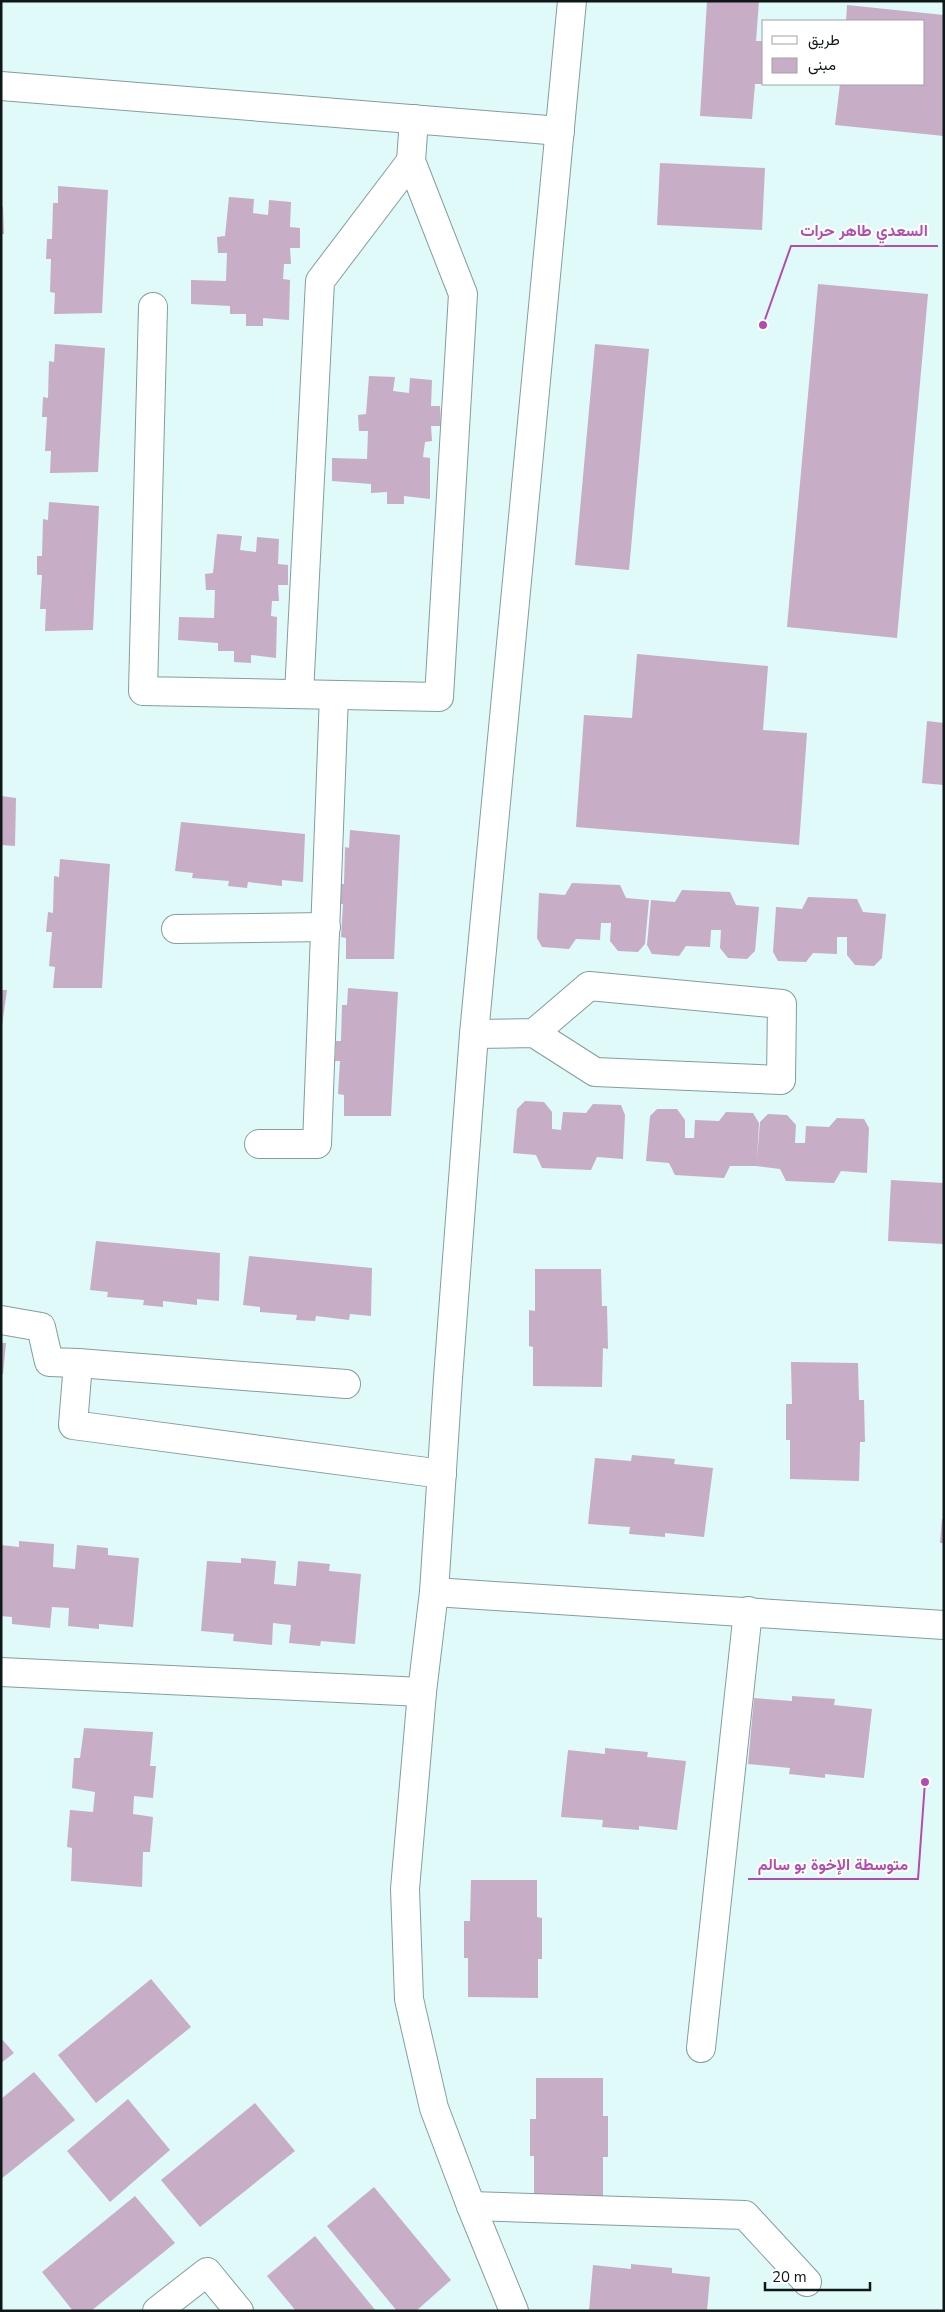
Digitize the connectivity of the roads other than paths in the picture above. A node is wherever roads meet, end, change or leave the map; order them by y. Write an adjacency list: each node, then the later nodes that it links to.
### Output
1 (572, 1): 4 (street)
2 (1, 86): 3 (street)
3 (414, 119): 4 (street); 5 (street)
4 (560, 131): 12 (street)
5 (411, 160): 7 (street); 8 (street)
6 (153, 307): 7 (street)
7 (299, 694): 8 (street)
8 (334, 695): 9 (street)
9 (326, 927): 10 (street); 13 (street)
10 (176, 929)
11 (534, 1033): 11 (street); 12 (street)
12 (474, 1034): 17 (street)
13 (259, 1144)
14 (1, 1320): 15 (street)
15 (78, 1364): 16 (street); 17 (street)
16 (346, 1384)
17 (442, 1474): 18 (street)
18 (434, 1592): 19 (street); 22 (street)
19 (748, 1611): 20 (street); 23 (street)
20 (944, 1625)
21 (1, 1672): 22 (street)
22 (422, 1692): 24 (street)
23 (701, 2048)
24 (471, 2206): 25 (street); 28 (street)
25 (807, 2282)
26 (157, 2311): 27 (street)
27 (239, 2311)
28 (514, 2311)

